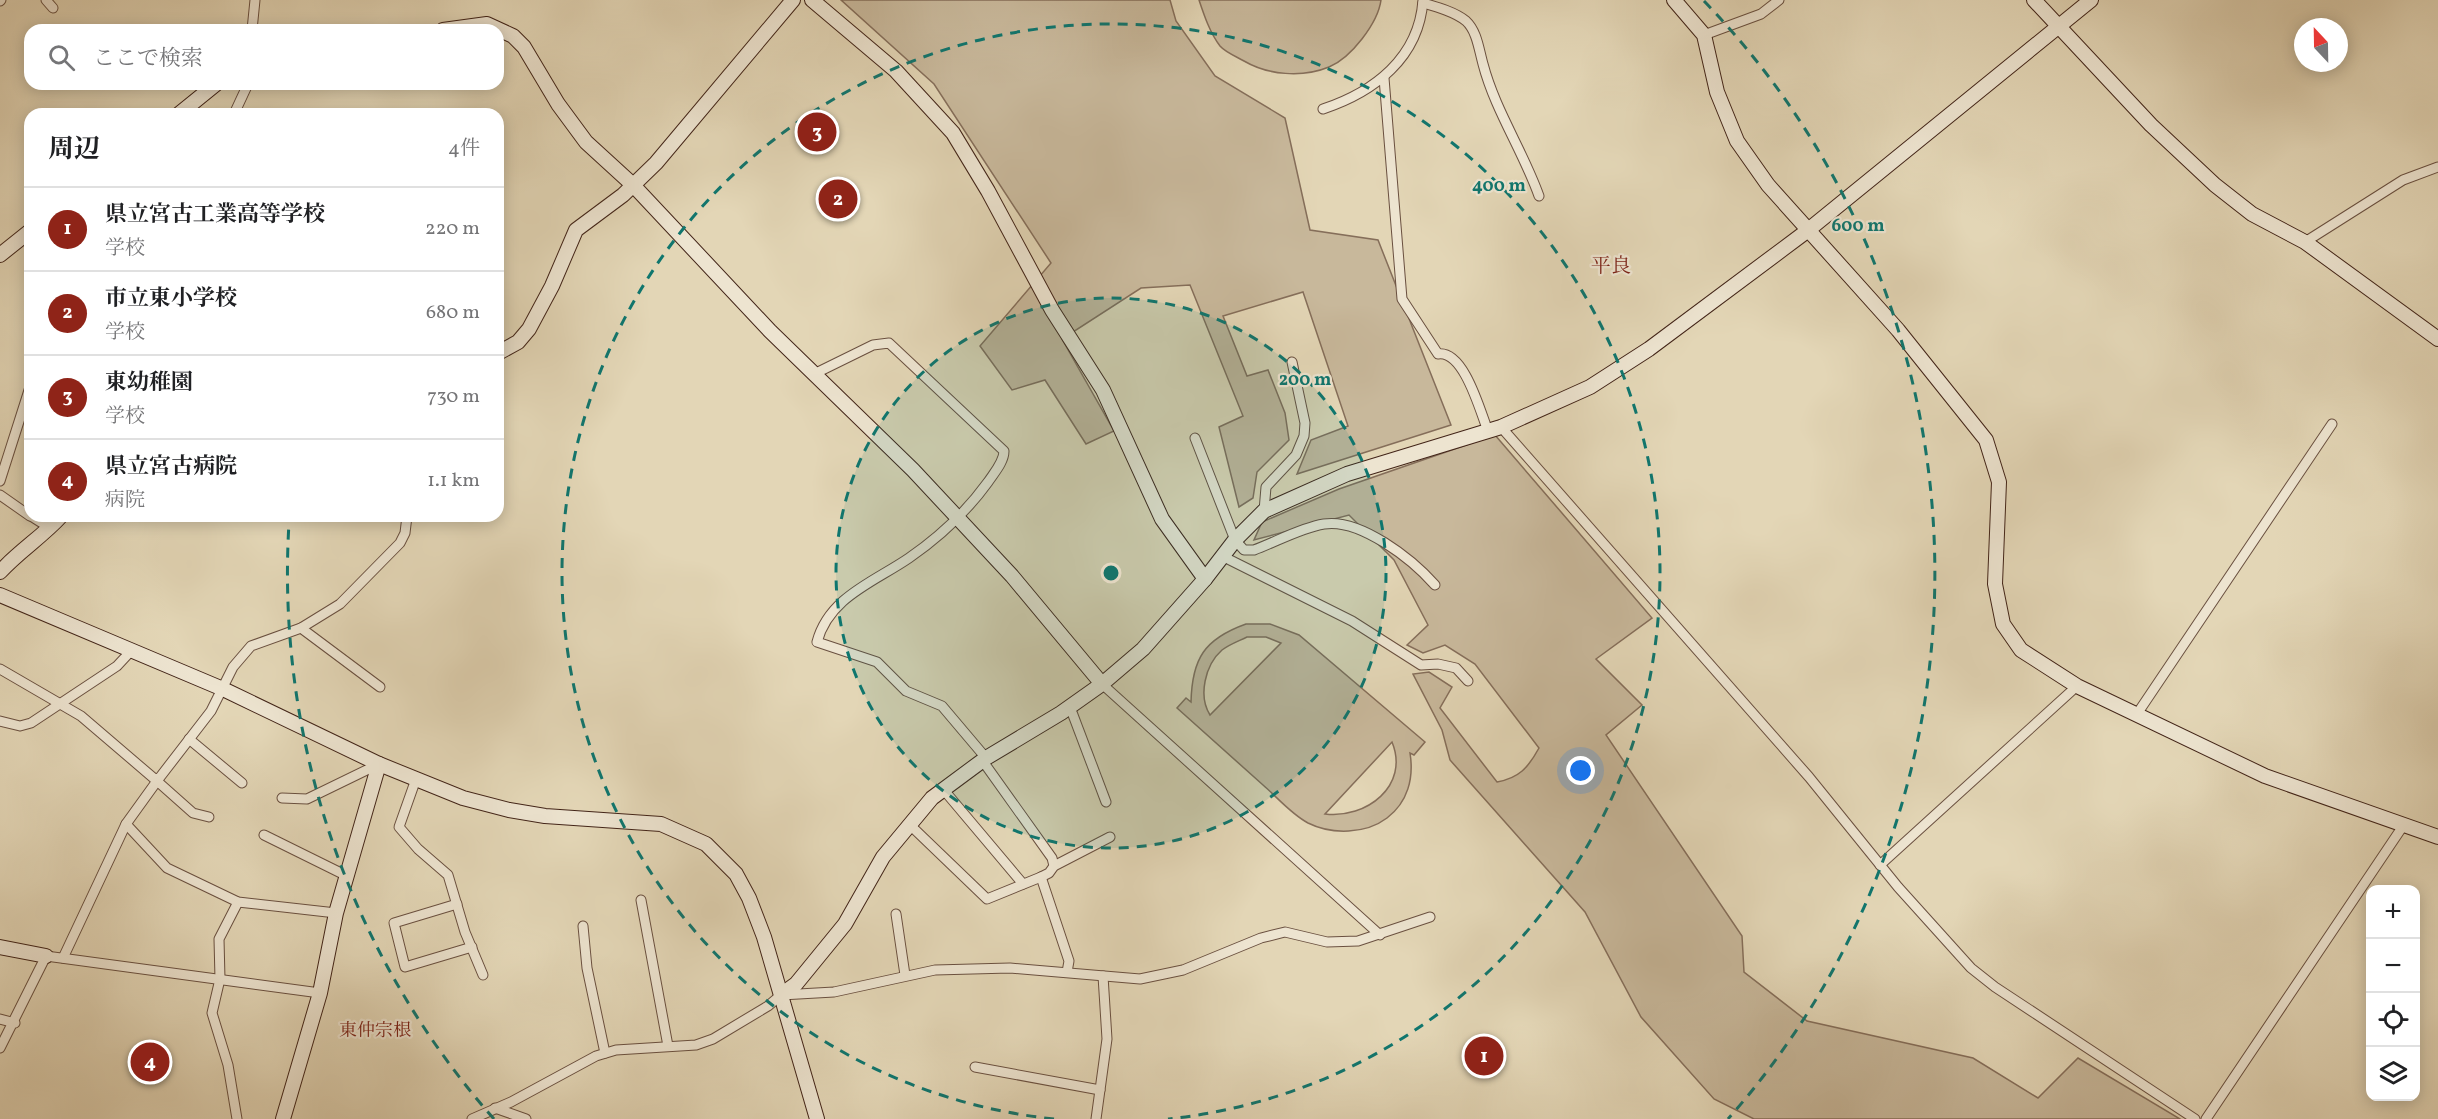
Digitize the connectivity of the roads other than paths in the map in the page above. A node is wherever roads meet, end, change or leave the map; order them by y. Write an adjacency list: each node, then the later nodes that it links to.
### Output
1 (255, 0): 9 (street)
2 (793, 0): 20 (street)
3 (812, 0): 46 (street)
4 (1674, 0): 12 (street)
5 (1779, 0): 12 (street)
6 (2034, 0): 10 (street)
7 (2091, 0): 10 (street)
8 (1423, 2): 13 (street); 21 (street)
9 (253, 24)
10 (2059, 26): 22 (street); 24 (street)
11 (504, 32): 20 (street)
12 (1704, 35): 22 (street)
13 (1384, 78): 18 (street); 32 (street)
14 (209, 90): 16 (street)
15 (245, 90): 17 (street)
16 (186, 108)
17 (237, 108)
18 (1323, 109)
19 (2438, 167): 24 (street)
20 (633, 185): 27 (street); 29 (street)
21 (1539, 196)
22 (1807, 231): 32 (street); 54 (street)
23 (24, 236): 25 (street)
24 (2305, 242): 26 (street)
25 (0, 255)
26 (2438, 339)
27 (504, 350)
28 (1292, 362): 36 (street)
29 (814, 374): 38 (street); 38 (street)
30 (24, 406): 34 (street)
31 (2332, 424): 59 (street)
32 (1494, 429): 36 (street); 77 (street)
33 (1195, 438): 43 (street)
34 (0, 481)
35 (0, 495): 37 (street)
36 (1264, 511): 43 (street)
37 (24, 512)
38 (956, 519): 53 (street); 62 (street)
39 (40, 522): 42 (street)
40 (56, 522): 42 (street)
41 (406, 522): 49 (street)
42 (50, 528): 45 (street)
43 (1235, 540): 44 (street); 47 (street)
44 (1222, 556): 46 (street); 52 (street)
45 (0, 572)
46 (1205, 579): 53 (street)
47 (1435, 585)
48 (0, 595): 50 (street)
49 (301, 628): 55 (street); 56 (street)
50 (130, 651): 56 (street); 57 (street)
51 (0, 669): 57 (street)
52 (1467, 681)
53 (1102, 684): 58 (street); 89 (street)
54 (2078, 686): 59 (street); 77 (street)
55 (380, 687)
56 (224, 688): 61 (street); 63 (street)
57 (61, 702): 60 (street); 65 (street)
58 (1070, 707): 62 (street); 69 (street)
59 (2137, 714): 73 (street)
60 (0, 721)
61 (189, 740): 65 (street); 66 (street)
62 (984, 759): 67 (street); 78 (street)
63 (379, 764): 64 (street); 68 (street); 79 (street)
64 (416, 779): 84 (street); 100 (street)
65 (157, 781): 70 (street); 71 (street)
66 (242, 783)
67 (943, 789): 72 (street); 81 (street)
68 (282, 798)
69 (1106, 802)
70 (209, 817)
71 (126, 824): 83 (street); 93 (street)
72 (909, 824): 81 (street); 100 (street)
73 (2403, 826): 76 (street); 116 (street)
74 (264, 835): 79 (street)
75 (1110, 837): 78 (street)
76 (2438, 837)
77 (1880, 865): 115 (street)
78 (1054, 866): 80 (street)
79 (347, 876): 85 (street)
80 (1041, 877): 81 (street); 94 (street)
81 (1023, 884)
82 (641, 900): 103 (street)
83 (238, 902): 85 (street); 98 (street)
84 (457, 904): 91 (street); 91 (street)
85 (336, 913): 99 (street)
86 (896, 914): 96 (street)
87 (1430, 917): 89 (street)
88 (583, 926): 105 (street)
89 (1380, 935): 97 (street)
90 (0, 947): 92 (street)
91 (472, 947): 95 (street)
92 (46, 956): 93 (street); 102 (street)
93 (63, 958): 98 (street)
94 (1067, 972): 96 (street); 97 (street)
95 (483, 975)
96 (905, 975): 100 (street)
97 (1103, 976): 107 (street)
98 (220, 979): 99 (street); 109 (street)
99 (320, 993): 110 (street)
100 (781, 994): 103 (street); 113 (street)
101 (0, 1019): 102 (street)
102 (15, 1023): 104 (street)
103 (668, 1046): 105 (street)
104 (0, 1048)
105 (605, 1053): 108 (street)
106 (975, 1067): 107 (street)
107 (1100, 1090): 114 (street)
108 (495, 1108): 111 (street); 112 (street)
109 (237, 1119)
110 (283, 1119)
111 (472, 1119)
112 (526, 1119)
113 (817, 1119)
114 (1096, 1119)
115 (2195, 1119)
116 (2206, 1119)

